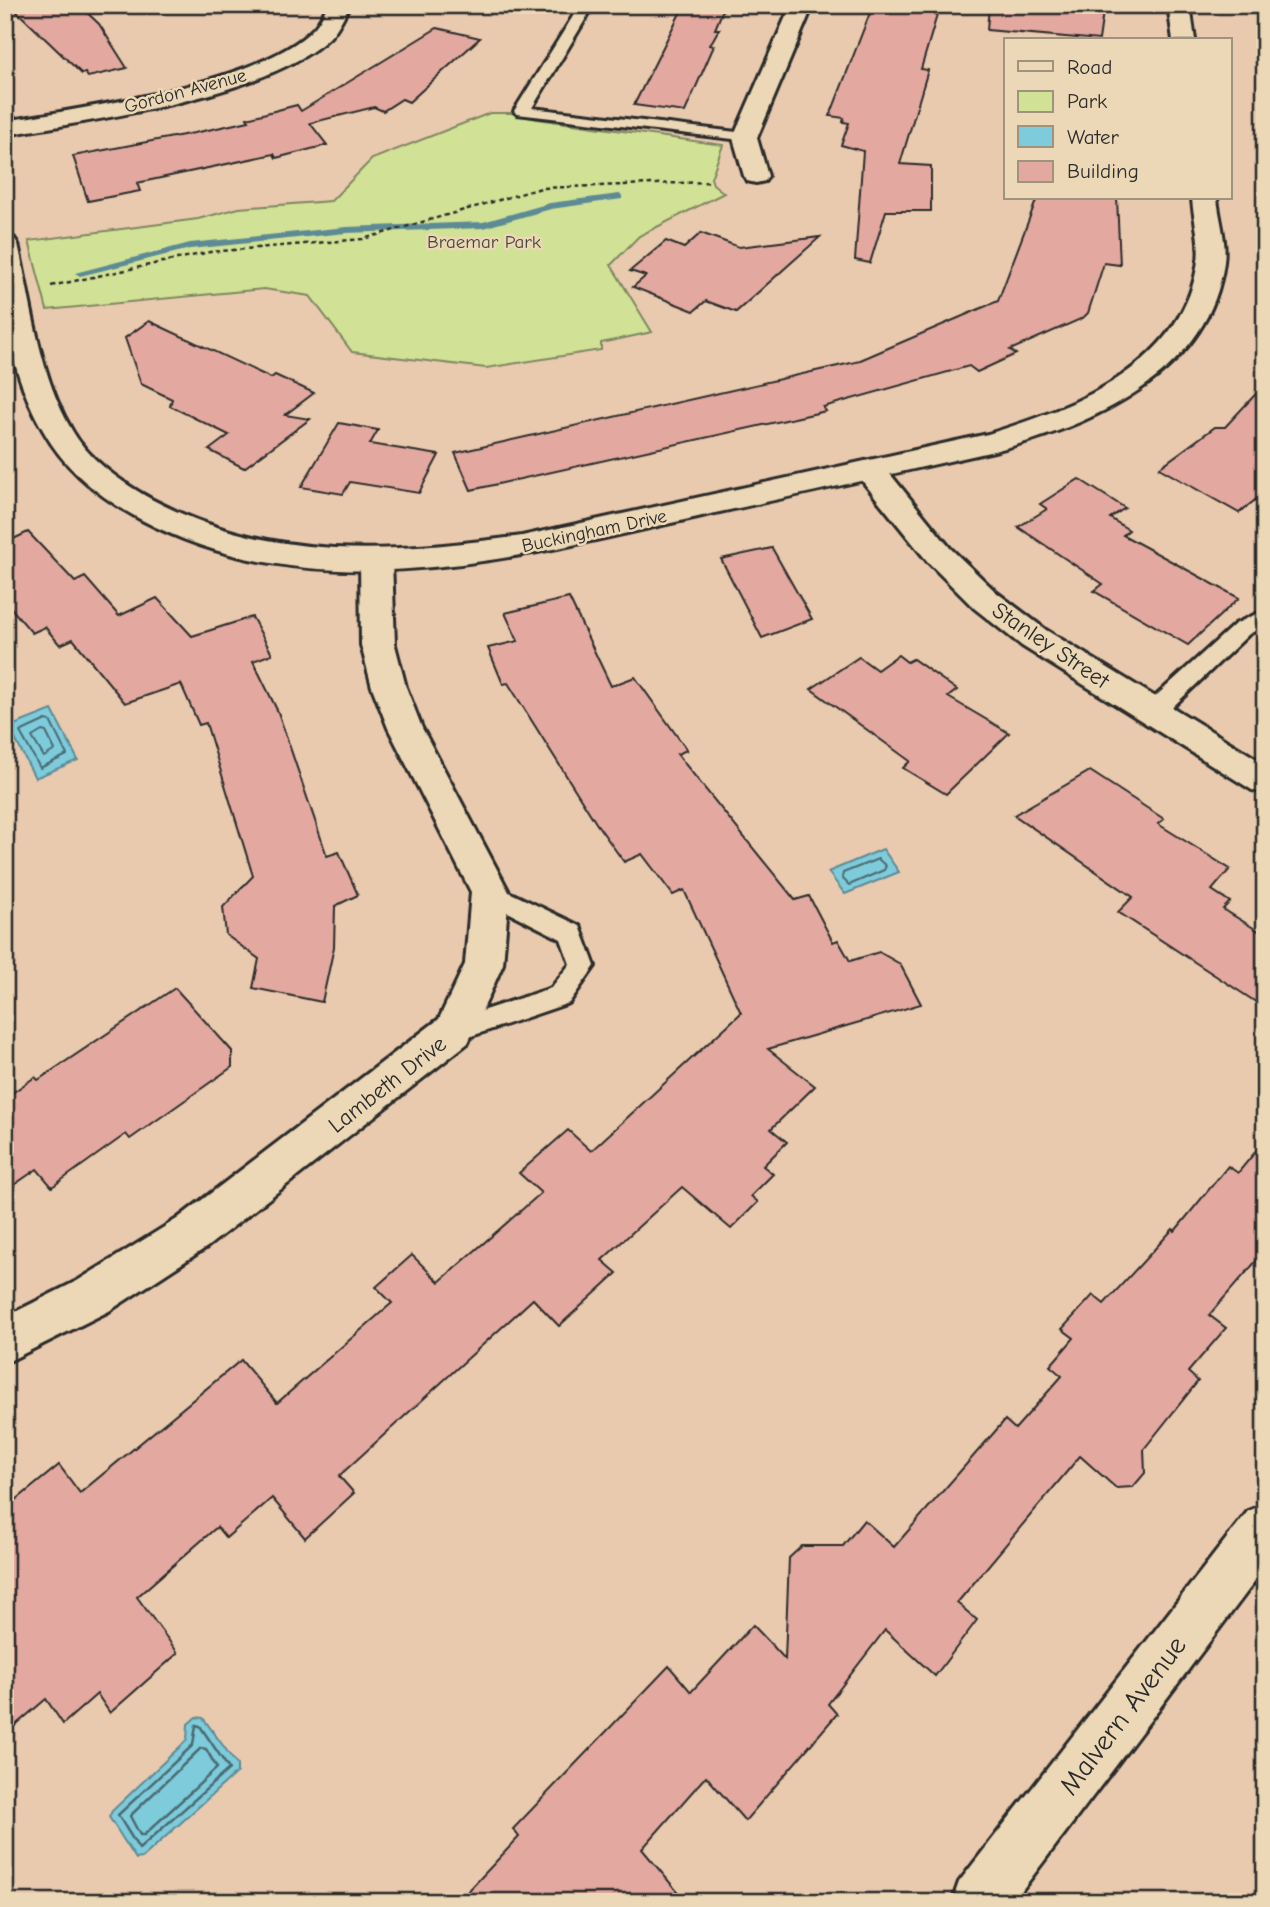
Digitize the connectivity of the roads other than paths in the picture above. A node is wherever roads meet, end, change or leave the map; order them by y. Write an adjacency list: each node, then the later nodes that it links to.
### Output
1 (339, 5): 6 (street, Gordon Avenue)
2 (587, 5): 7 (lane)
3 (802, 5): 7 (street)
4 (1180, 5): 5 (street)
5 (1184, 38)
6 (5, 128)
7 (744, 138): 8 (street)
8 (756, 176)
9 (1204, 200): 12 (street, Buckingham Drive)
10 (5, 244): 11 (street, Buckingham Drive)
11 (17, 347): 13 (street, Buckingham Drive)
12 (871, 471): 13 (street, Buckingham Drive); 15 (street, Stanley Street)
13 (376, 561): 17 (street)
14 (1265, 617): 15 (lane)
15 (1153, 712): 16 (street, Stanley Street)
16 (1265, 781)
17 (490, 892): 18 (street, Lambeth Drive); 18 (lane)
18 (454, 1031): 19 (street, Lambeth Drive)
19 (5, 1341)
20 (1265, 1528): 21 (street, Malvern Avenue)
21 (979, 1902)

